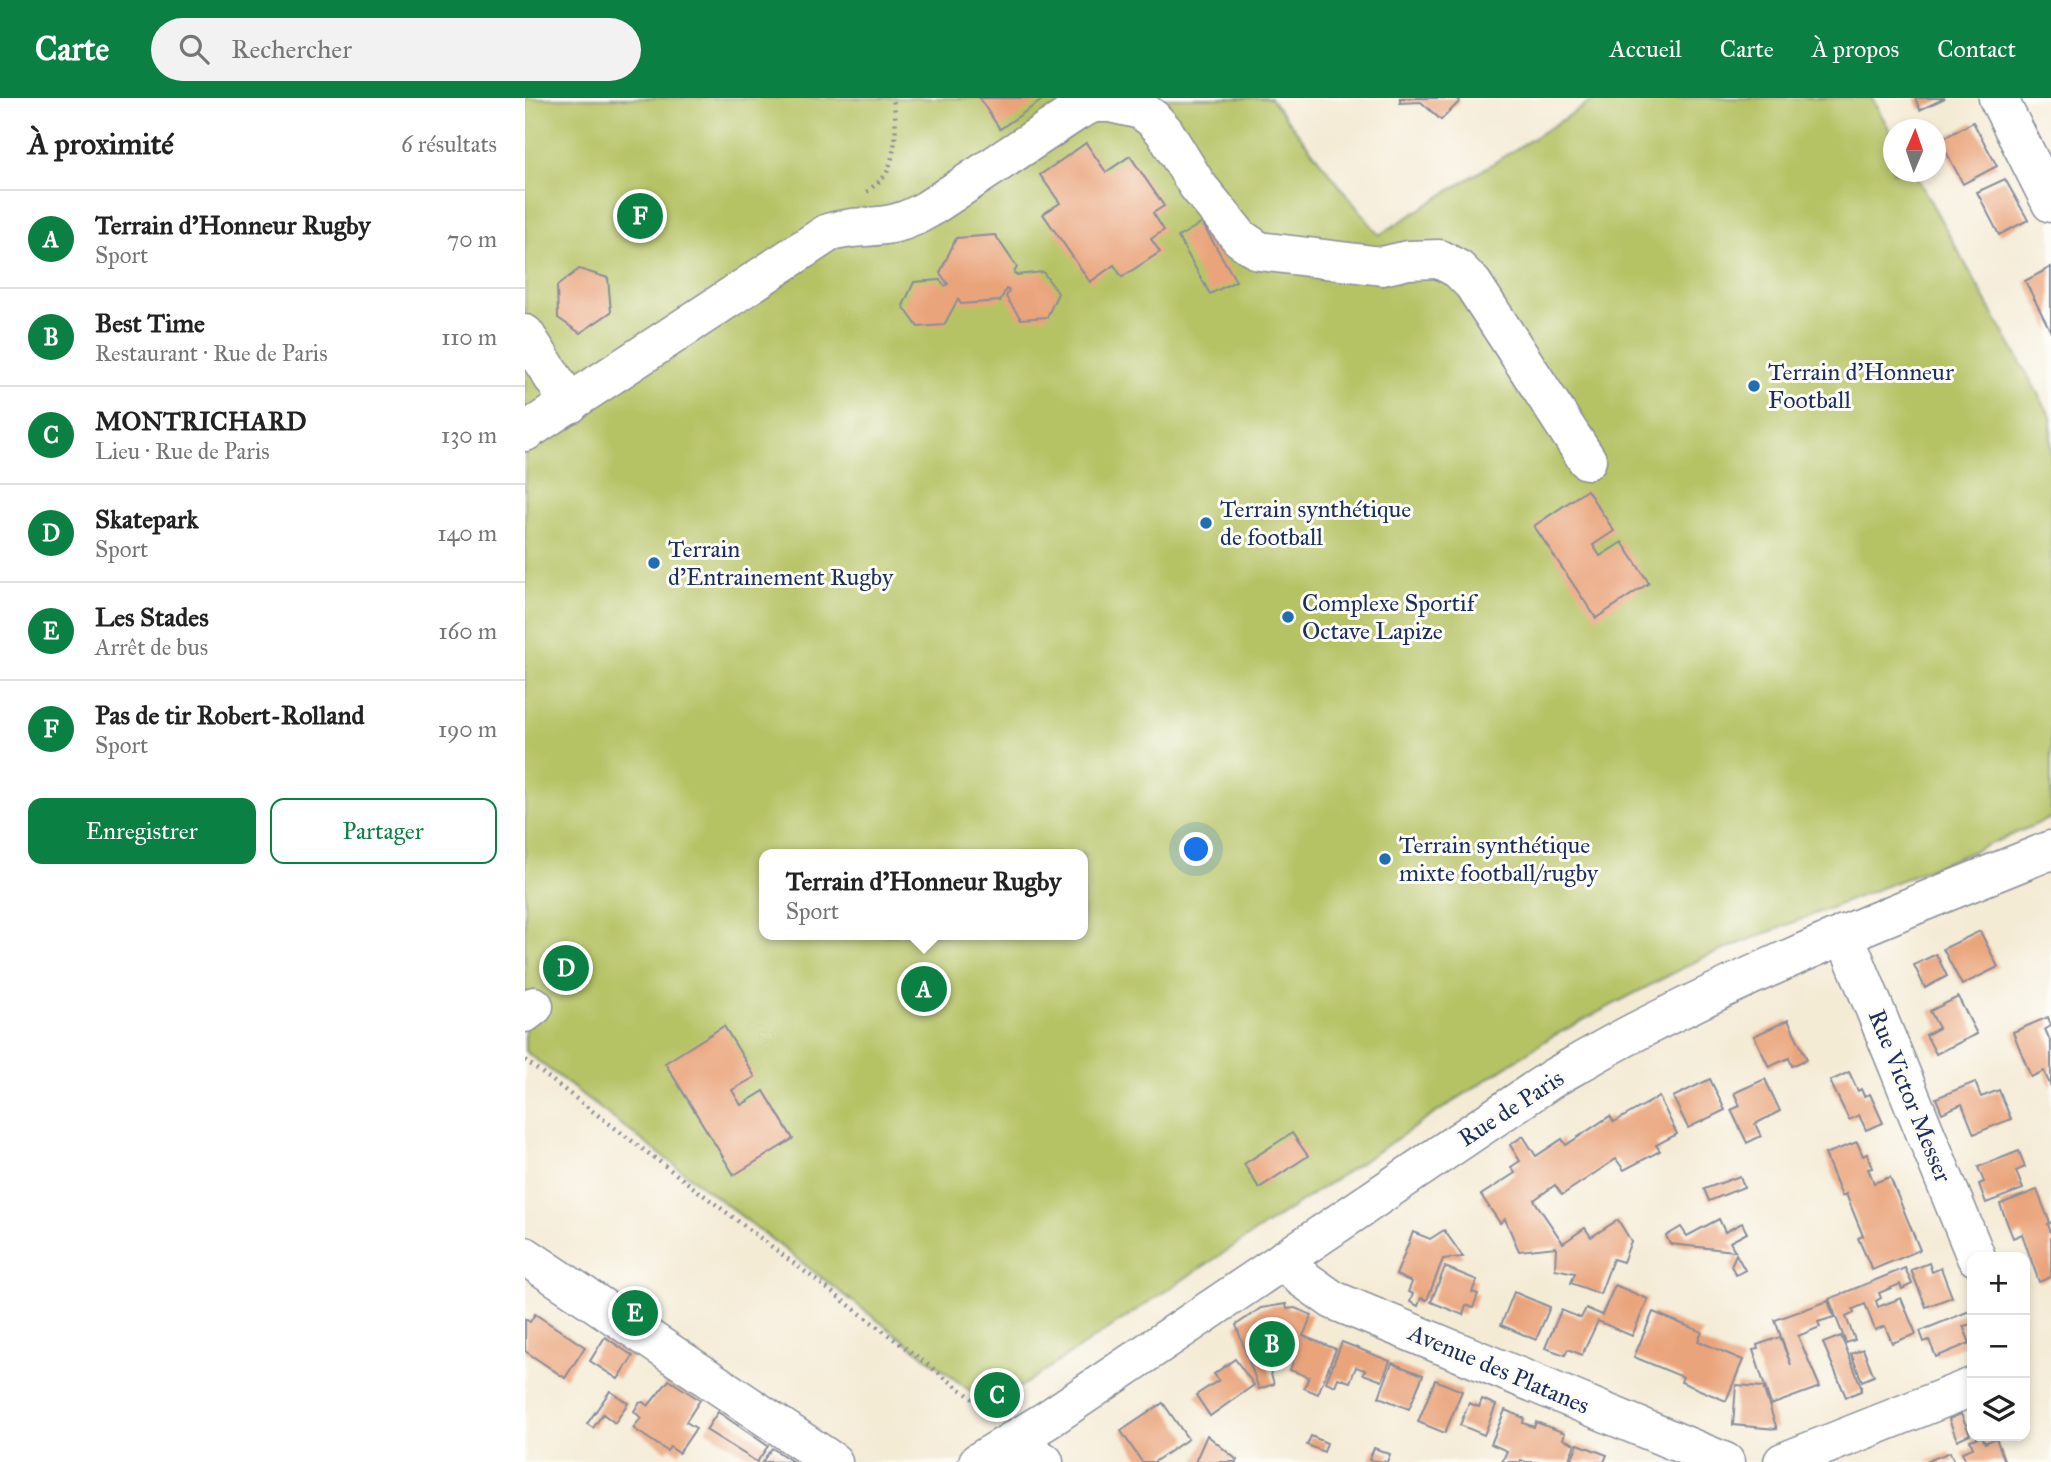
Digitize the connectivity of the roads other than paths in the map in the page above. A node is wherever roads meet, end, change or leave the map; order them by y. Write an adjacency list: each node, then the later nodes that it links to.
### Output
1 (1998, 98): 2 (street)
2 (2051, 203)
3 (525, 334): 4 (street)
4 (570, 404): 5 (street); 6 (street)
5 (525, 432)
6 (1587, 460)
7 (2051, 849): 8 (street, Rue de Paris)
8 (1844, 934): 9 (street, Rue Victor Messer); 11 (street, Rue de Paris)
9 (1974, 1252)
10 (525, 1256): 14 (street)
11 (1283, 1260): 13 (street, Rue de Paris); 17 (street, Avenue des Platanes)
12 (1967, 1389): 18 (street)
13 (1004, 1429): 15 (street, Rue de Paris); 16 (street)
14 (833, 1462)
15 (978, 1462)
16 (1044, 1462)
17 (1725, 1462)
18 (1783, 1462)

